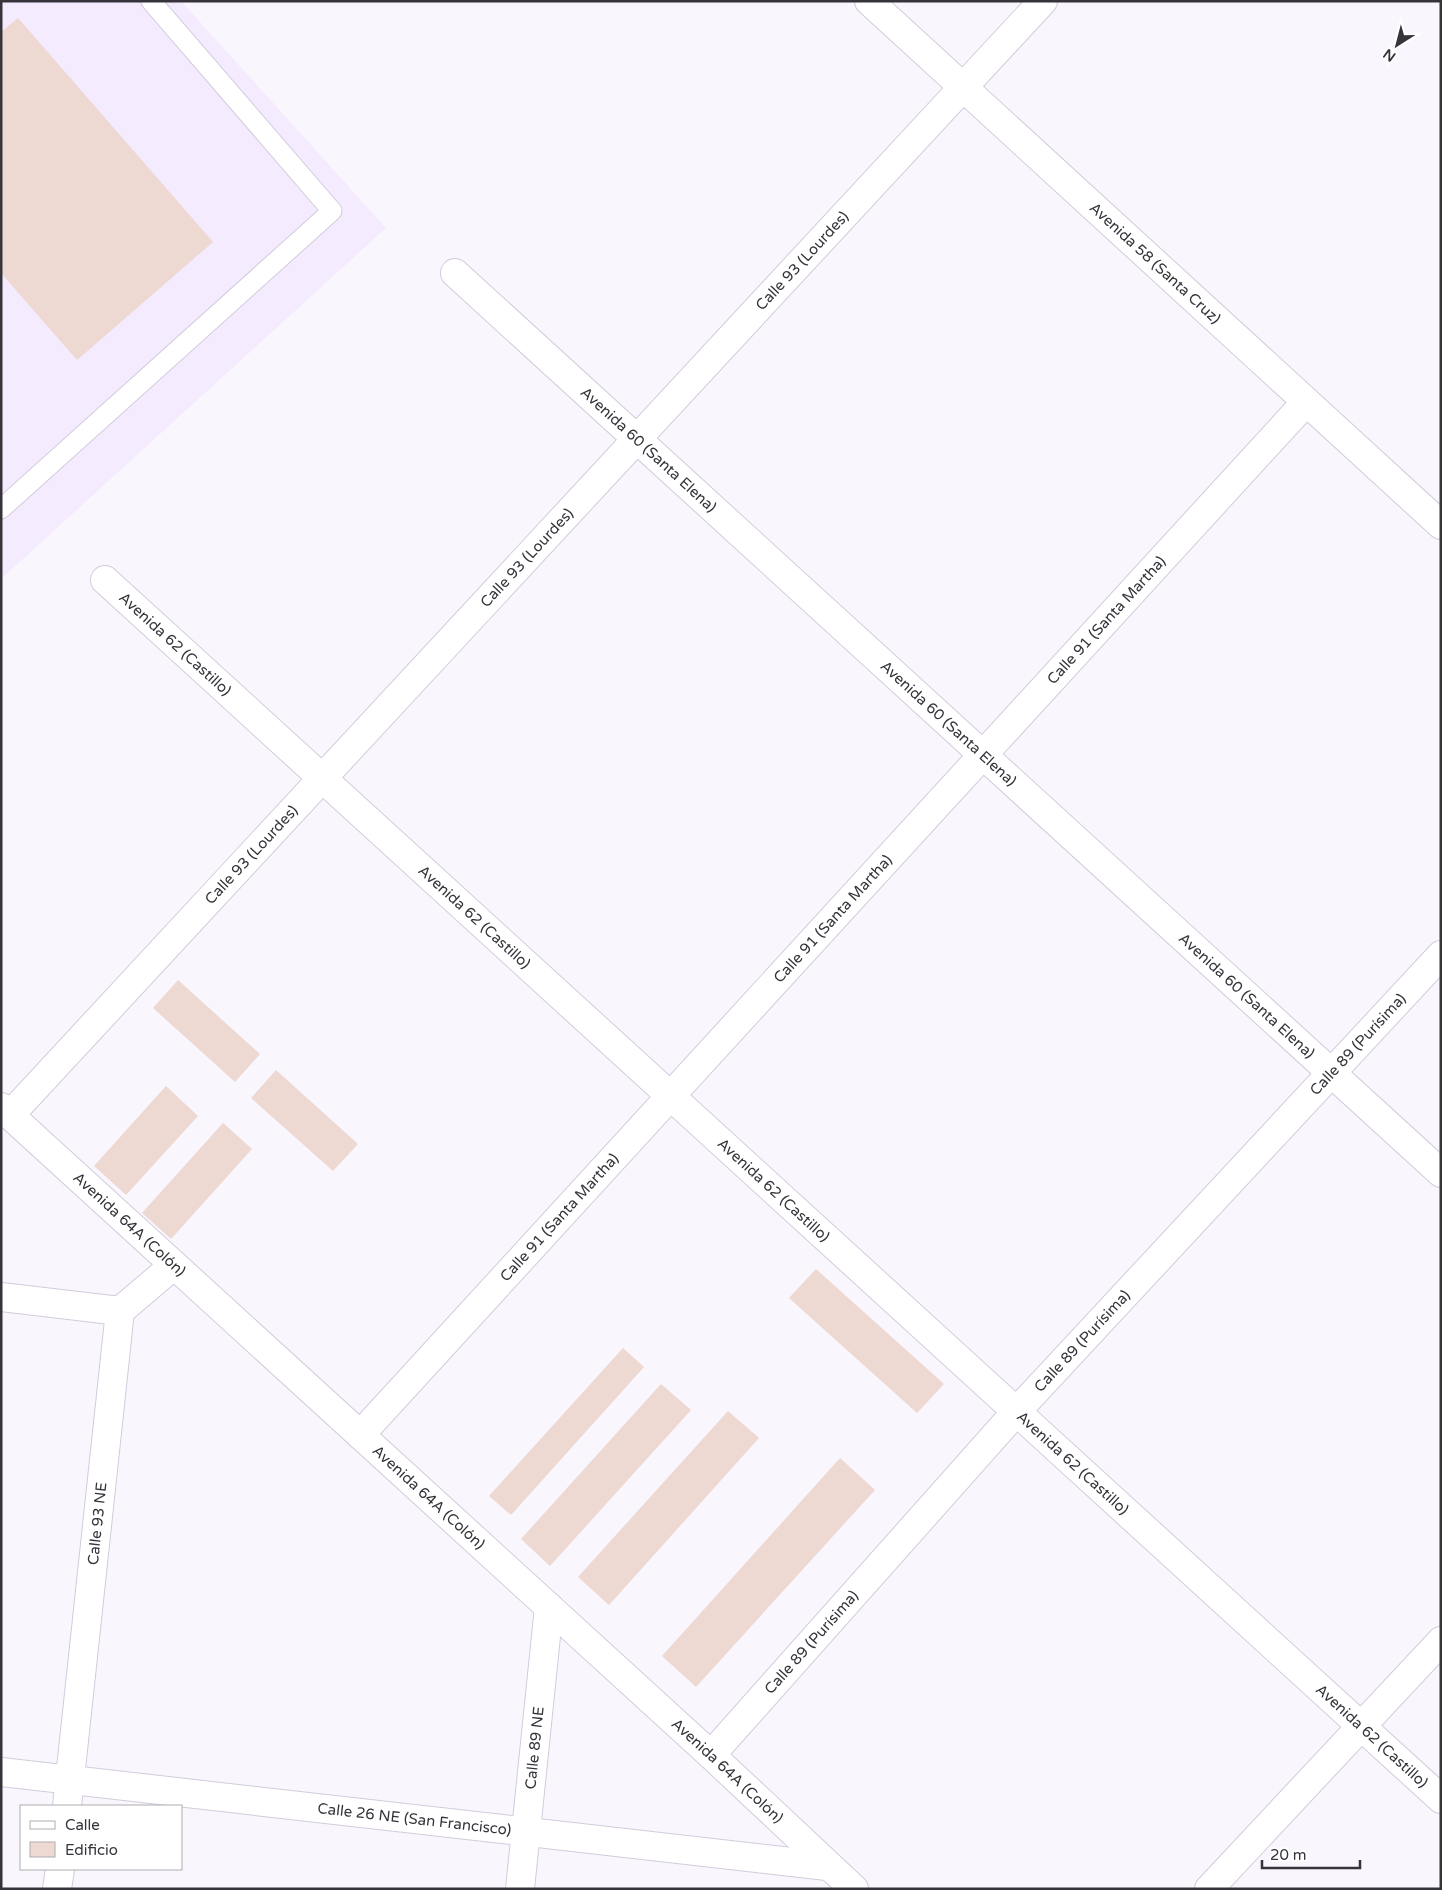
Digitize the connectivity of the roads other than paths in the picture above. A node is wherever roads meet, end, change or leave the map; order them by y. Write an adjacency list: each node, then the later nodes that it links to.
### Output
1 (151, 1): 8 (lane)
2 (869, 1): 4 (street, Avenida 58 (Santa Cruz))
3 (1042, 1): 4 (street, Calle 93 (Lourdes))
4 (962, 88): 6 (street, Avenida 58 (Santa Cruz)); 7 (street, Calle 93 (Lourdes))
5 (455, 273): 7 (street, Avenida 60 (Santa Elena))
6 (1306, 402): 9 (street, Avenida 58 (Santa Cruz)); 11 (street, Calle 91 (Santa Martha))
7 (636, 439): 11 (street, Avenida 60 (Santa Elena)); 12 (street, Calle 93 (Lourdes))
8 (1, 509)
9 (1441, 526)
10 (105, 580): 12 (street, Avenida 62 (Castillo))
11 (983, 755): 14 (street, Avenida 60 (Santa Elena)); 15 (street, Calle 91 (Santa Martha))
12 (322, 778): 15 (street, Avenida 62 (Castillo)); 16 (street, Calle 93 (Lourdes))
13 (1441, 955): 14 (street, Calle 89 (Purísima))
14 (1331, 1072): 17 (street, Avenida 60 (Santa Elena)); 21 (street, Calle 89 (Purísima))
15 (670, 1097): 21 (street, Avenida 62 (Castillo)); 22 (street, Calle 91 (Santa Martha))
16 (6, 1111): 18 (street, Avenida 64A (Colón))
17 (1441, 1172)
18 (174, 1265): 20 (street); 22 (street, Avenida 64A (Colón))
19 (1, 1297): 20 (street)
20 (120, 1311): 28 (street, Calle 93 NE)
21 (1016, 1412): 25 (street, Avenida 62 (Castillo)); 26 (street, Calle 89 (Purísima))
22 (360, 1435): 23 (street, Avenida 64A (Colón))
23 (549, 1606): 26 (street, Avenida 64A (Colón)); 30 (street, Calle 89 NE)
24 (1441, 1642): 25 (street)
25 (1361, 1726): 29 (street, Avenida 62 (Castillo)); 36 (street)
26 (711, 1755): 31 (street, Avenida 64A (Colón))
27 (1, 1772): 28 (street, Calle 26 NE (San Francisco))
28 (68, 1793): 30 (street, Calle 26 NE (San Francisco))
29 (1441, 1799)
30 (526, 1831): 31 (street, Calle 26 NE (San Francisco)); 34 (street, Calle 89 NE)
31 (828, 1866): 35 (street, Avenida 64A (Colón))
32 (60, 1870): 33 (street)
33 (57, 1889)
34 (520, 1889)
35 (854, 1889)
36 (1209, 1889)

